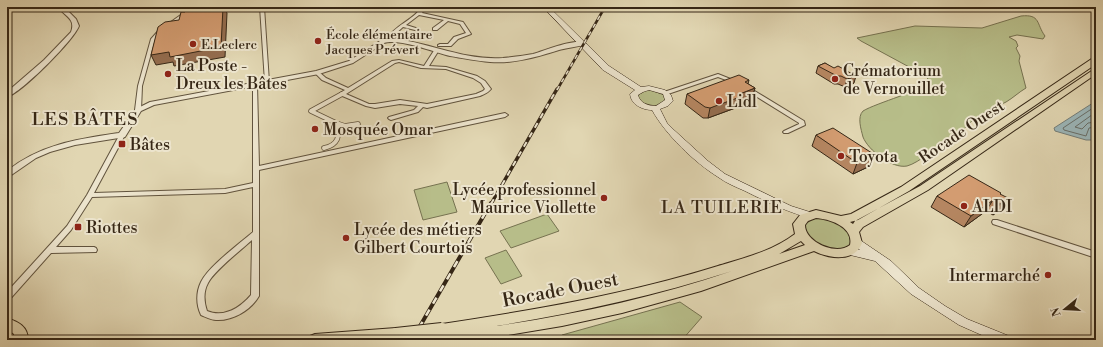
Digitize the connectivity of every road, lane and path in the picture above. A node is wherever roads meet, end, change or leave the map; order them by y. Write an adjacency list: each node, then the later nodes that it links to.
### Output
1 (61, 7): 30 (street)
2 (195, 7): 33 (street)
3 (262, 7): 22 (street)
4 (424, 7): 8 (street)
5 (546, 7): 13 (main road)
6 (577, 7): 7 (street)
7 (592, 7)
8 (419, 14): 9 (street); 10 (street)
9 (447, 20): 11 (street); 17 (street)
10 (404, 26): 12 (street); 14 (street)
11 (435, 29)
12 (417, 30)
13 (572, 33): 15 (main road); 16 (street)
14 (388, 40): 17 (street); 21 (street)
15 (580, 41): 16 (street); 27 (main road)
16 (568, 46): 17 (street)
17 (438, 48): 19 (street)
18 (1096, 60): 47 (main road, Rocade Ouest)
19 (426, 67): 26 (street); 31 (street)
20 (1096, 70): 51 (main road, Rocade Ouest)
21 (317, 73): 22 (street); 26 (street)
22 (267, 82): 23 (street)
23 (255, 84): 33 (street); 41 (street)
24 (740, 84): 28 (street)
25 (745, 87): 38 (street)
26 (349, 90): 29 (street)
27 (640, 90): 28 (main road); 32 (main road)
28 (666, 93): 32 (main road)
29 (342, 94): 31 (street); 36 (street)
30 (7, 95)
31 (422, 105): 35 (street)
32 (655, 108): 45 (main road)
33 (138, 110): 39 (street)
34 (505, 115): 41 (street)
35 (391, 118)
36 (336, 124): 37 (street); 40 (street)
37 (358, 124)
38 (786, 132)
39 (122, 135): 42 (street); 44 (street)
40 (324, 148)
41 (255, 169): 43 (street)
42 (7, 175)
43 (256, 184): 44 (street); 50 (street)
44 (90, 195): 53 (street)
45 (788, 208): 46 (main road); 49 (main road)
46 (810, 215): 47 (main road); 49 (main road, Rocade Ouest)
47 (840, 220): 51 (main road)
48 (995, 222): 56 (street)
49 (800, 228): 52 (main road); 60 (main road, Rocade Ouest)
50 (256, 233): 50 (street)
51 (855, 236): 55 (main road, Rocade Ouest); 57 (main road)
52 (814, 247): 55 (main road); 60 (main road, Rocade Ouest)
53 (49, 250): 54 (street); 58 (street)
54 (94, 250)
55 (850, 251): 57 (main road)
56 (1096, 255)
57 (876, 257): 63 (main road)
58 (7, 297)
59 (7, 324): 61 (main road)
60 (441, 334): 62 (main road, Rocade Ouest, bridge)
61 (21, 340)
62 (315, 340)
63 (1005, 340)

